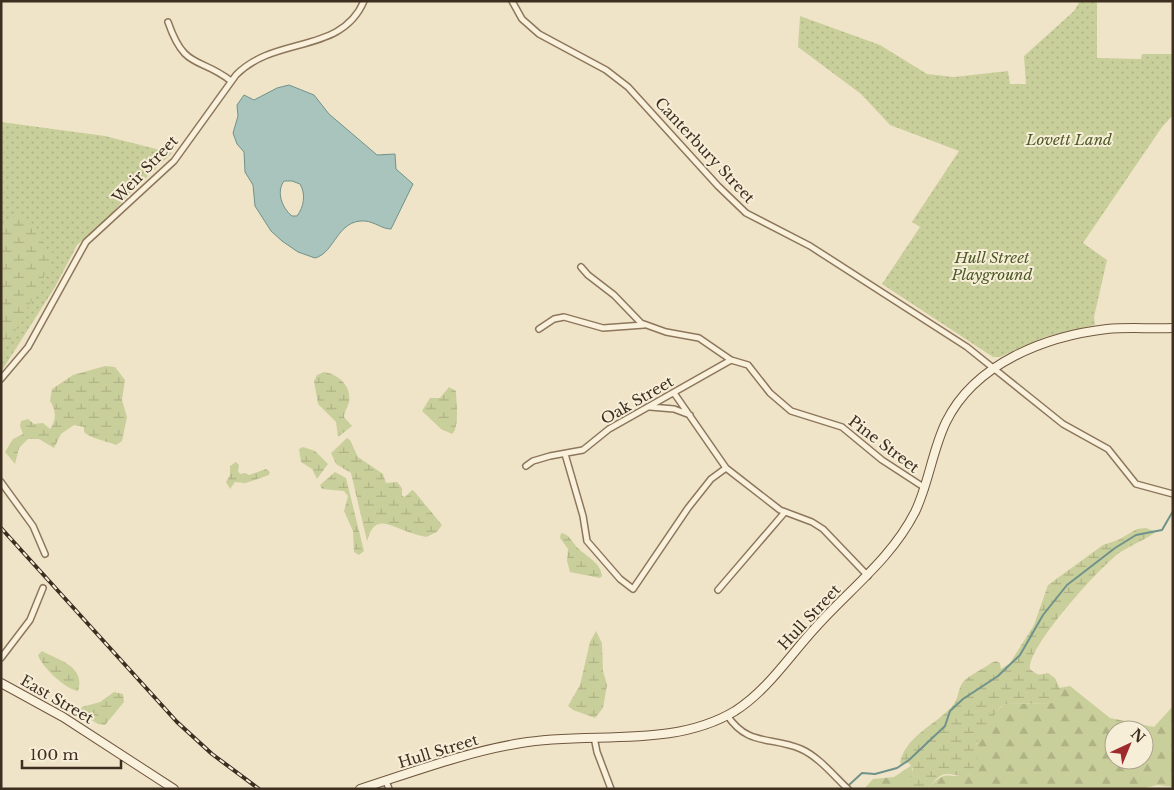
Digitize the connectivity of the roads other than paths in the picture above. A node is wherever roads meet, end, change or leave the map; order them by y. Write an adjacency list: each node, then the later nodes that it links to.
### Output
1 (364, 1): 4 (street, Weir Street)
2 (512, 1): 10 (street, Canterbury Street)
3 (168, 22): 4 (street)
4 (231, 81): 11 (street, Weir Street)
5 (581, 267): 6 (street, Pine Street)
6 (645, 325): 8 (street); 9 (street, Pine Street)
7 (1173, 328): 10 (main road, Hull Street)
8 (539, 329)
9 (732, 360): 12 (street, Oak Street); 19 (street, Pine Street)
10 (994, 368): 19 (main road, Hull Street); 20 (street, Canterbury Street)
11 (1, 379)
12 (674, 393): 13 (street, Oak Street); 14 (street)
13 (648, 407): 14 (street); 15 (street, Oak Street)
14 (690, 416): 17 (street)
15 (565, 454): 16 (street, Oak Street); 17 (street)
16 (526, 466)
17 (726, 468): 21 (street)
18 (1, 482): 22 (street)
19 (925, 488): 23 (main road, Hull Street)
20 (1173, 494)
21 (785, 512): 23 (street); 25 (street)
22 (46, 554)
23 (868, 576): 28 (main road, Hull Street)
24 (42, 588): 26 (street)
25 (718, 590)
26 (1, 658)
27 (1, 683): 31 (main road, East Street)
28 (727, 715): 29 (main road, Hull Street); 34 (street)
29 (594, 737): 30 (main road, Hull Street); 33 (street)
30 (387, 785): 32 (main road, Hull Street)
31 (174, 789)
32 (360, 789)
33 (611, 789)
34 (848, 789)

